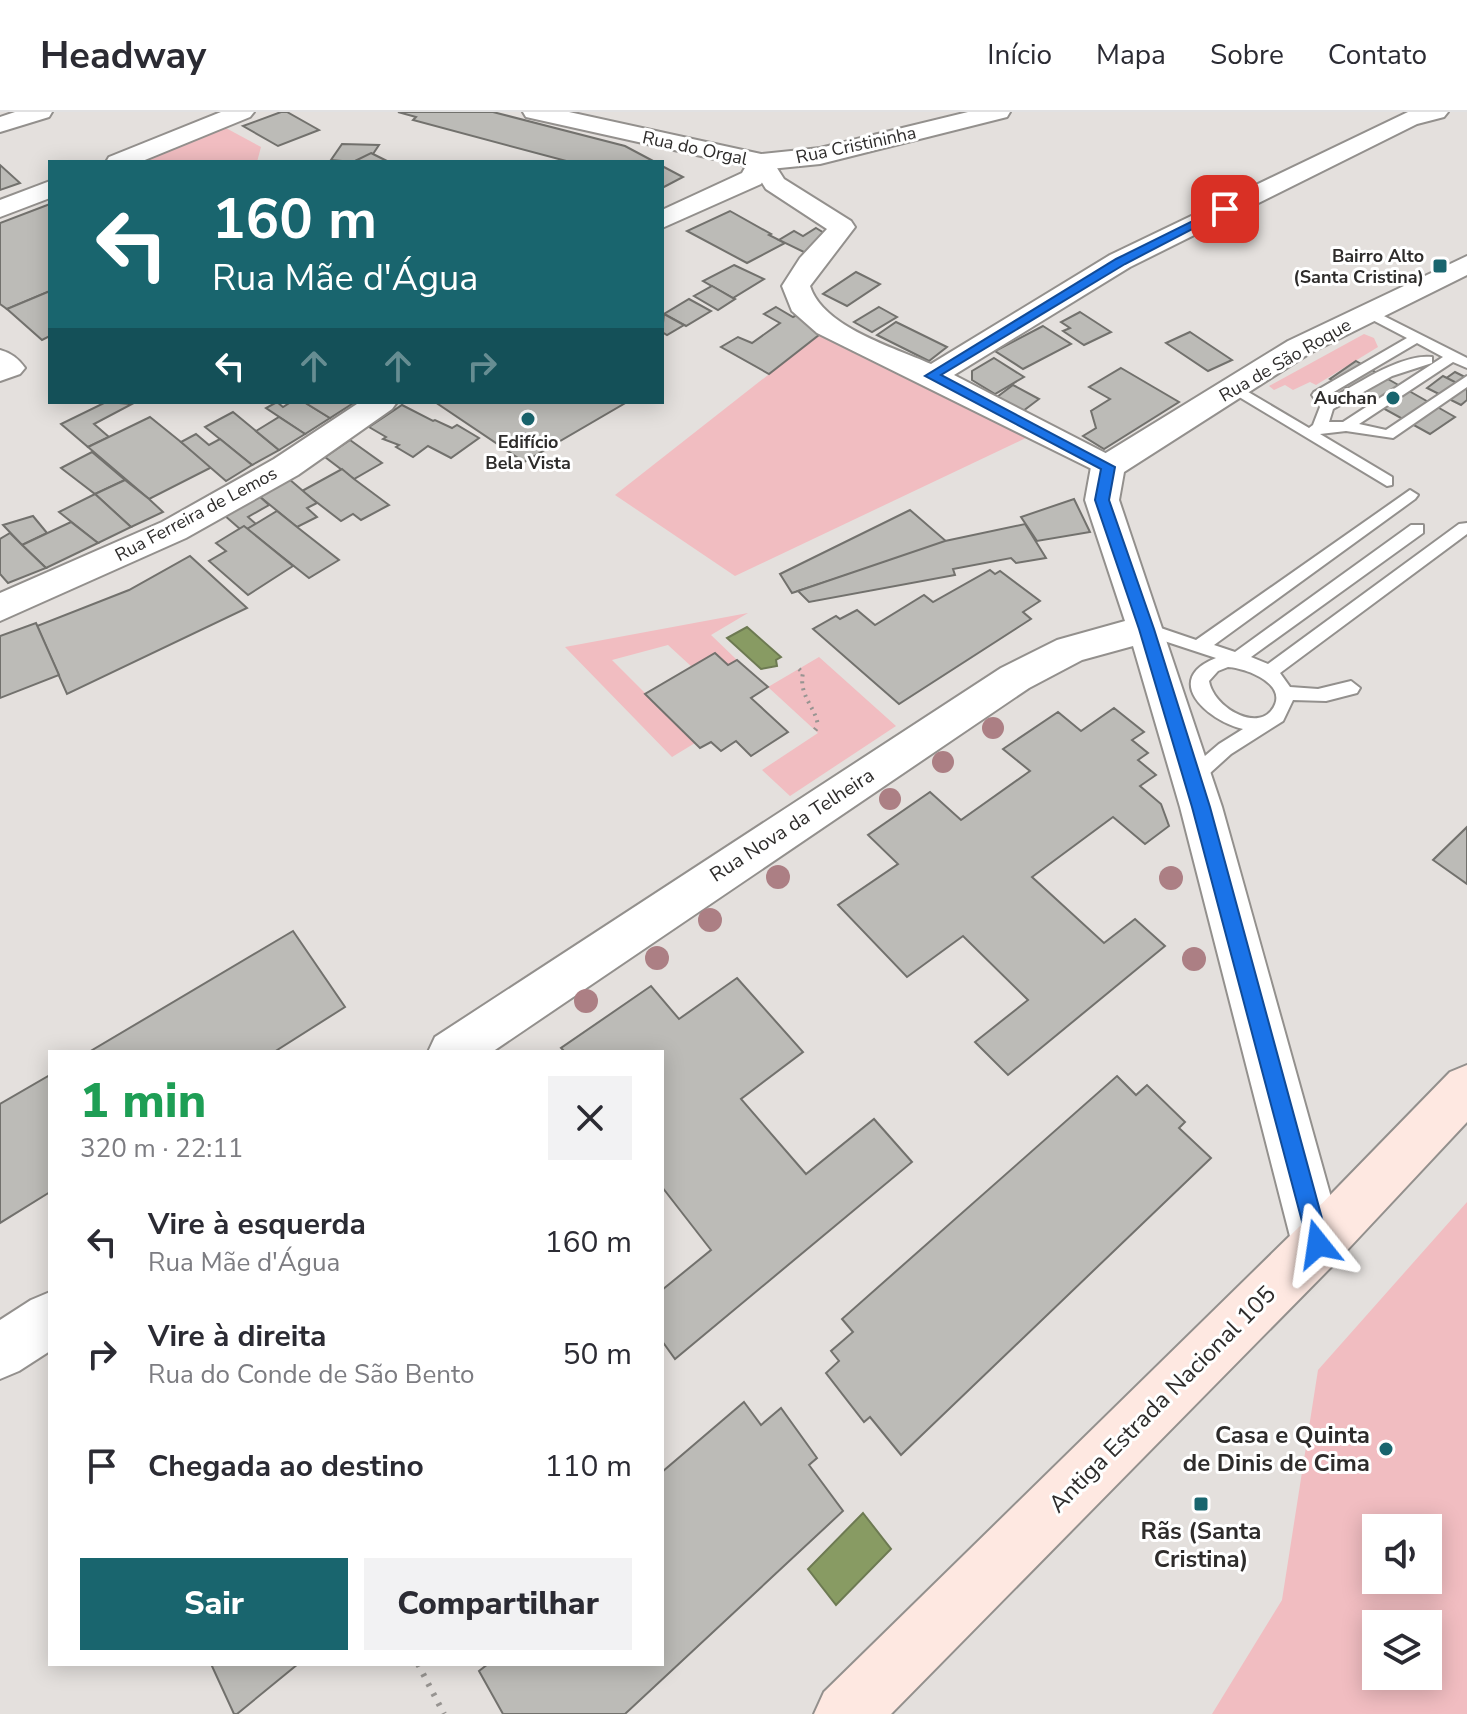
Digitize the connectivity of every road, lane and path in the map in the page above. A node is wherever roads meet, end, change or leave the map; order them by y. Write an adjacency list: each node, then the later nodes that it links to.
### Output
1 (40, 112): 6 (street)
2 (242, 112): 7 (street)
3 (535, 112): 8 (street, Rua do Orgal)
4 (998, 112): 8 (street, Rua Cristininha)
5 (1436, 112): 20 (street)
6 (0, 125)
7 (123, 160)
8 (761, 162): 11 (street); 20 (street)
9 (48, 190): 10 (street)
10 (0, 209)
11 (664, 219)
12 (1467, 264): 13 (street, Rua de São Roque)
13 (1368, 312): 14 (lane); 22 (street, Rua de São Roque)
14 (1411, 341): 15 (lane); 24 (lane)
15 (1447, 354): 17 (lane); 18 (lane); 25 (lane)
16 (0, 359): 19 (street)
17 (1427, 360): 24 (lane); 26 (lane)
18 (1467, 364)
19 (0, 372)
20 (932, 376): 27 (street)
21 (1467, 380): 25 (lane)
22 (1233, 389): 26 (lane); 27 (street, Rua de São Roque)
23 (378, 404): 32 (street, Rua Ferreira de Lemos)
24 (1327, 407): 26 (lane)
25 (1346, 426): 26 (lane)
26 (1315, 431): 28 (lane)
27 (1108, 467): 33 (street)
28 (1387, 481)
29 (1410, 495): 34 (lane)
30 (1465, 528): 37 (lane)
31 (1417, 529): 35 (lane)
32 (0, 608)
33 (1146, 629): 34 (lane); 39 (street); 45 (street, Rua Nova da Telheira)
34 (1201, 645): 35 (lane)
35 (1237, 659): 37 (lane); 39 (lane)
36 (799, 669): 43 (path)
37 (1269, 672): 40 (lane)
38 (1351, 688): 40 (lane)
39 (1184, 690): 41 (lane); 41 (lane); 44 (street)
40 (1284, 692): 42 (lane)
41 (1226, 718): 42 (lane)
42 (1267, 722): 44 (lane)
43 (815, 730)
44 (1192, 778): 47 (street)
45 (455, 1050)
46 (1467, 1088): 47 (main road, Antiga Estrada Nacional 105)
47 (1318, 1244): 50 (main road, Antiga Estrada Nacional 105)
48 (48, 1320): 49 (street)
49 (0, 1352)
50 (989, 1571): 53 (main road, Antiga Estrada Nacional 105); 54 (main road, Antiga Estrada Nacional 105)
51 (419, 1666): 52 (path)
52 (444, 1714)
53 (846, 1714)
54 (886, 1714)

